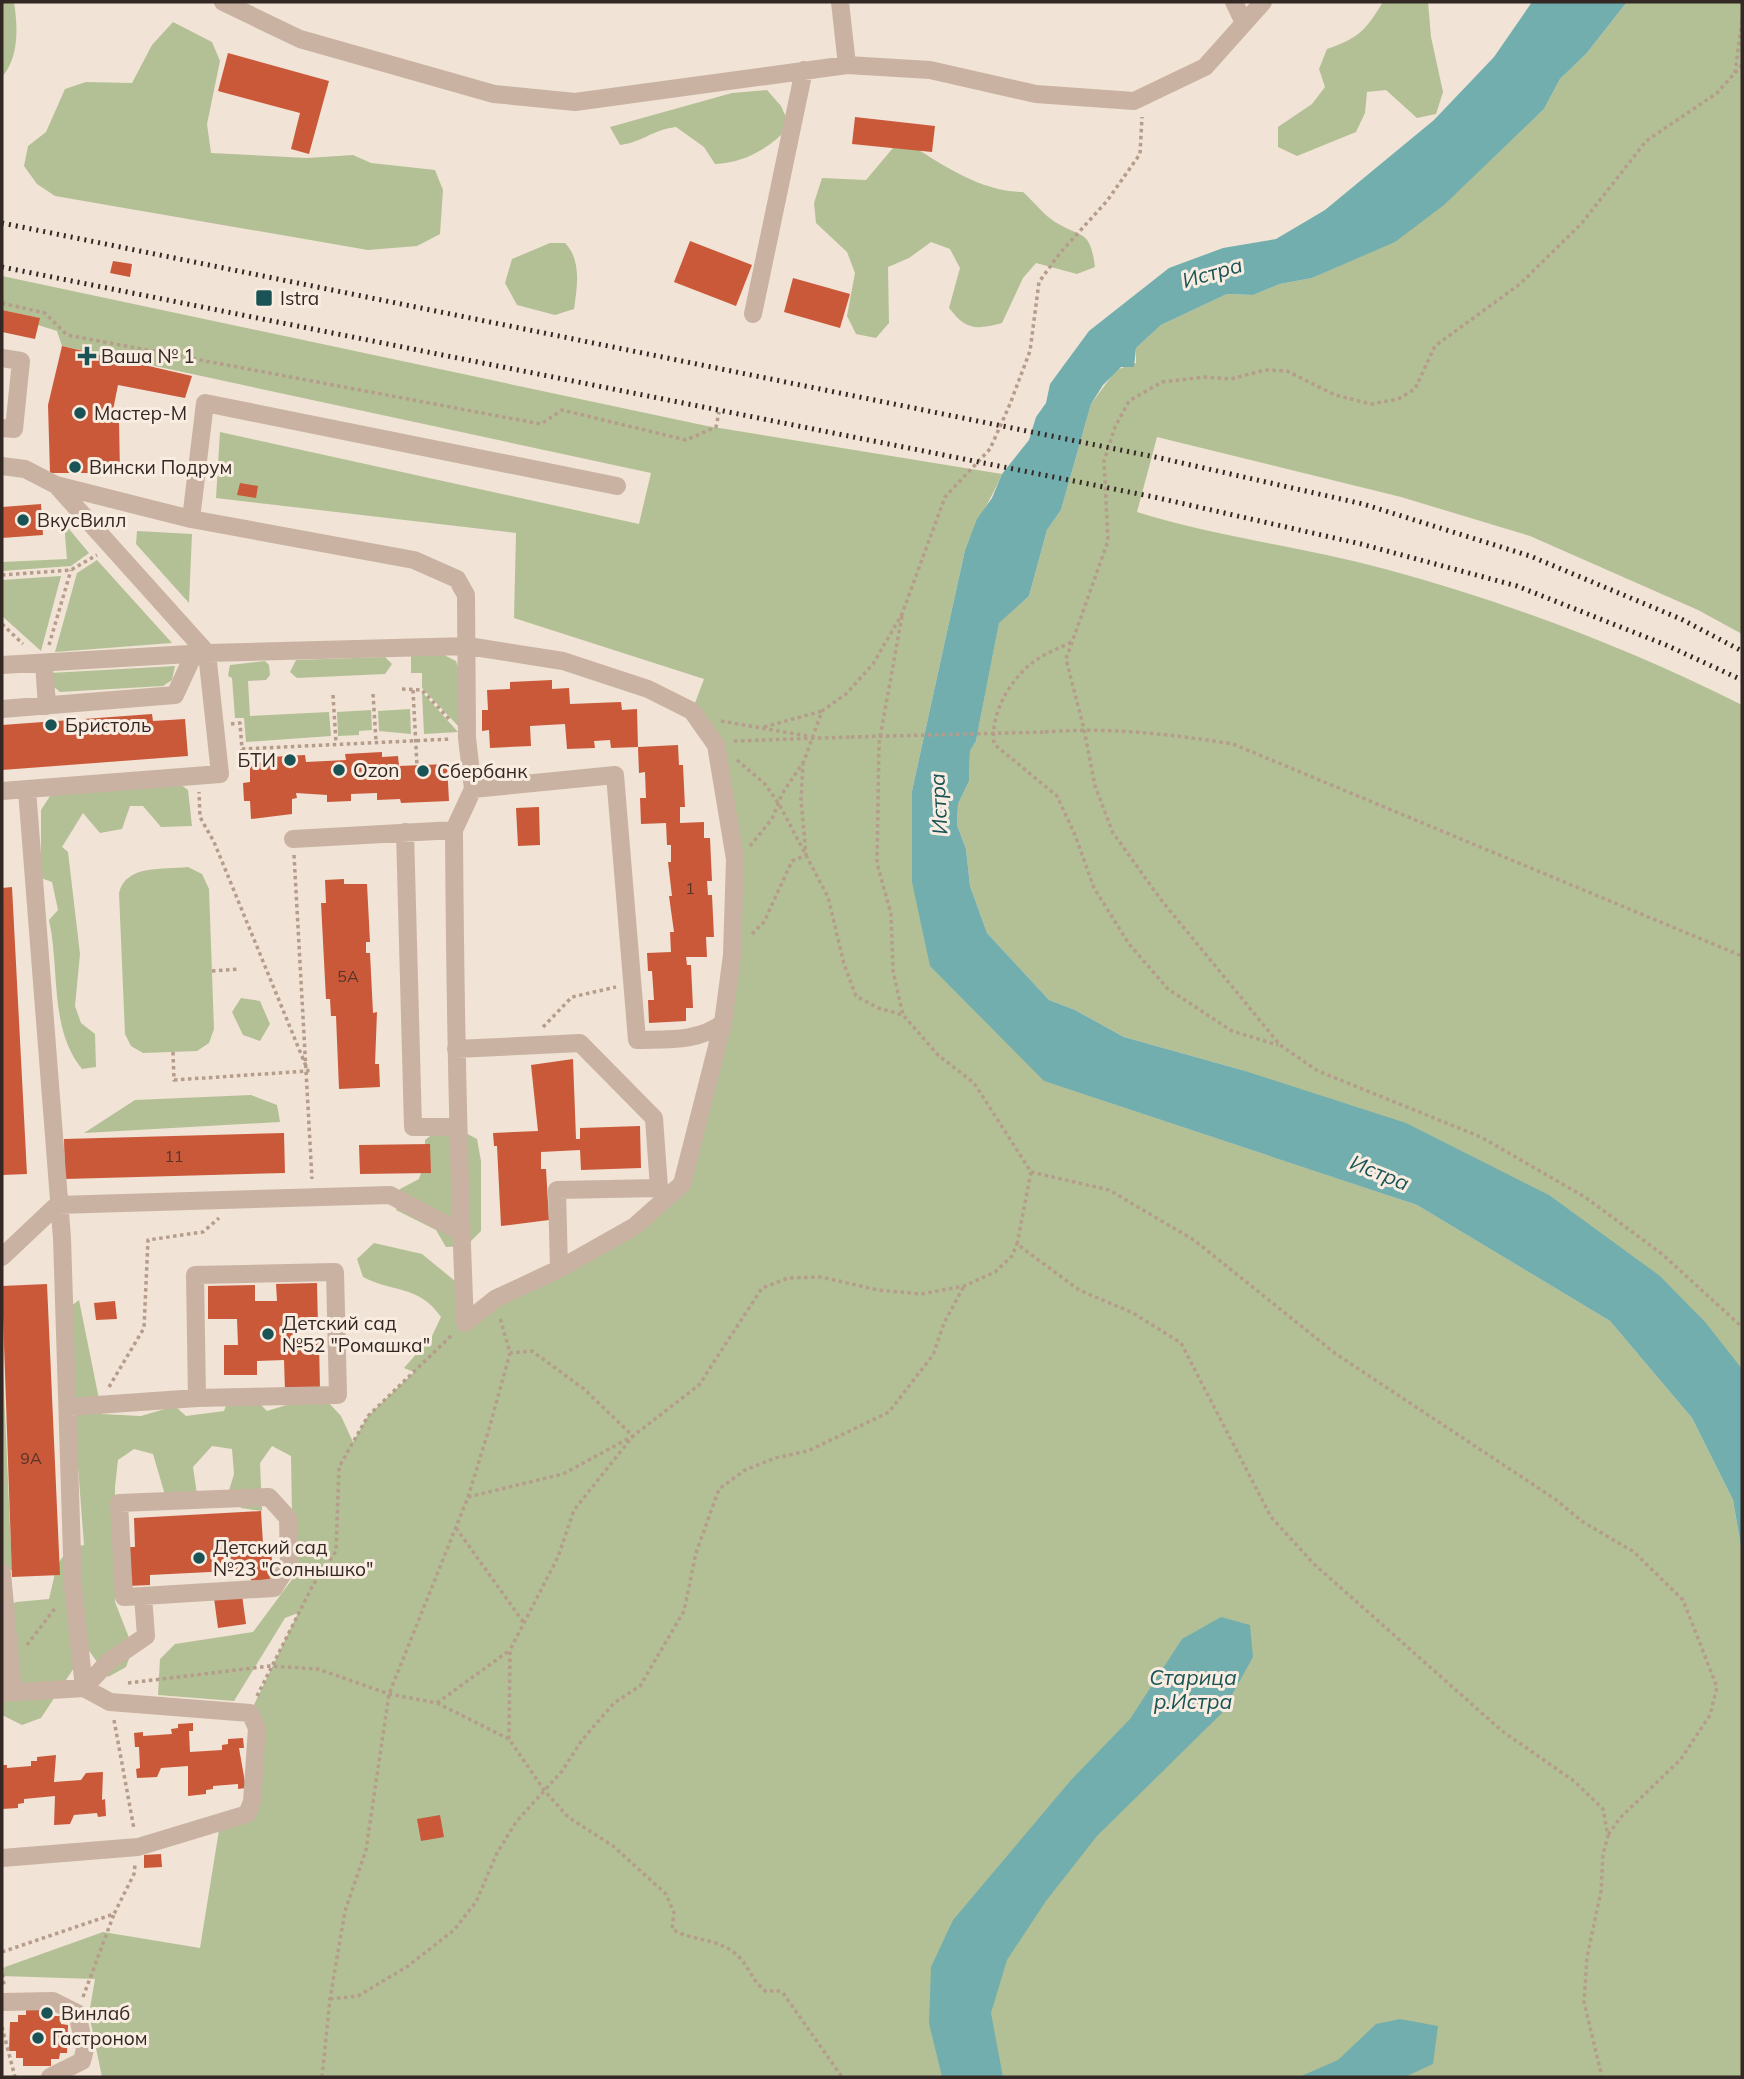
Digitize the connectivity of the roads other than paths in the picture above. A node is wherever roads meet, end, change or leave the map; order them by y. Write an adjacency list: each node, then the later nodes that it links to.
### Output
1 (223, 2): 7 (street)
2 (840, 2): 6 (street)
3 (1234, 2): 5 (street)
4 (1263, 2): 5 (street)
5 (1244, 23): 6 (street)
6 (847, 65): 7 (street)
7 (804, 70): 8 (street)
8 (753, 314)
9 (2, 358): 10 (street)
10 (2, 428)
11 (2, 466): 12 (street)
12 (56, 485): 14 (street); 16 (street)
13 (617, 485): 14 (street)
14 (191, 519): 15 (street)
15 (468, 646): 16 (street); 21 (street); 27 (street)
16 (201, 654): 17 (street); 19 (street); 22 (street)
17 (44, 663): 18 (street); 19 (street)
18 (2, 665)
19 (47, 706): 20 (street)
20 (2, 709)
21 (473, 789): 24 (street); 27 (street)
22 (27, 790): 23 (street); 32 (street)
23 (2, 792)
24 (454, 830): 25 (street); 28 (street)
25 (405, 832): 26 (street); 29 (street)
26 (292, 839)
27 (723, 1023): 30 (street)
28 (456, 1049): 29 (street); 31 (street)
29 (456, 1127): 33 (street)
30 (682, 1184): 31 (street); 35 (street)
31 (659, 1188): 35 (street)
32 (57, 1205): 33 (street); 34 (street); 37 (street)
33 (461, 1231): 35 (street)
34 (2, 1257)
35 (559, 1269)
36 (197, 1398): 36 (street); 37 (street)
37 (69, 1407): 40 (street)
38 (2, 1573): 41 (street)
39 (143, 1596): 39 (street); 40 (street)
40 (84, 1688): 41 (street); 42 (street)
41 (7, 1693)
42 (2, 1858)
43 (2, 2003): 44 (street)
44 (50, 2077)

